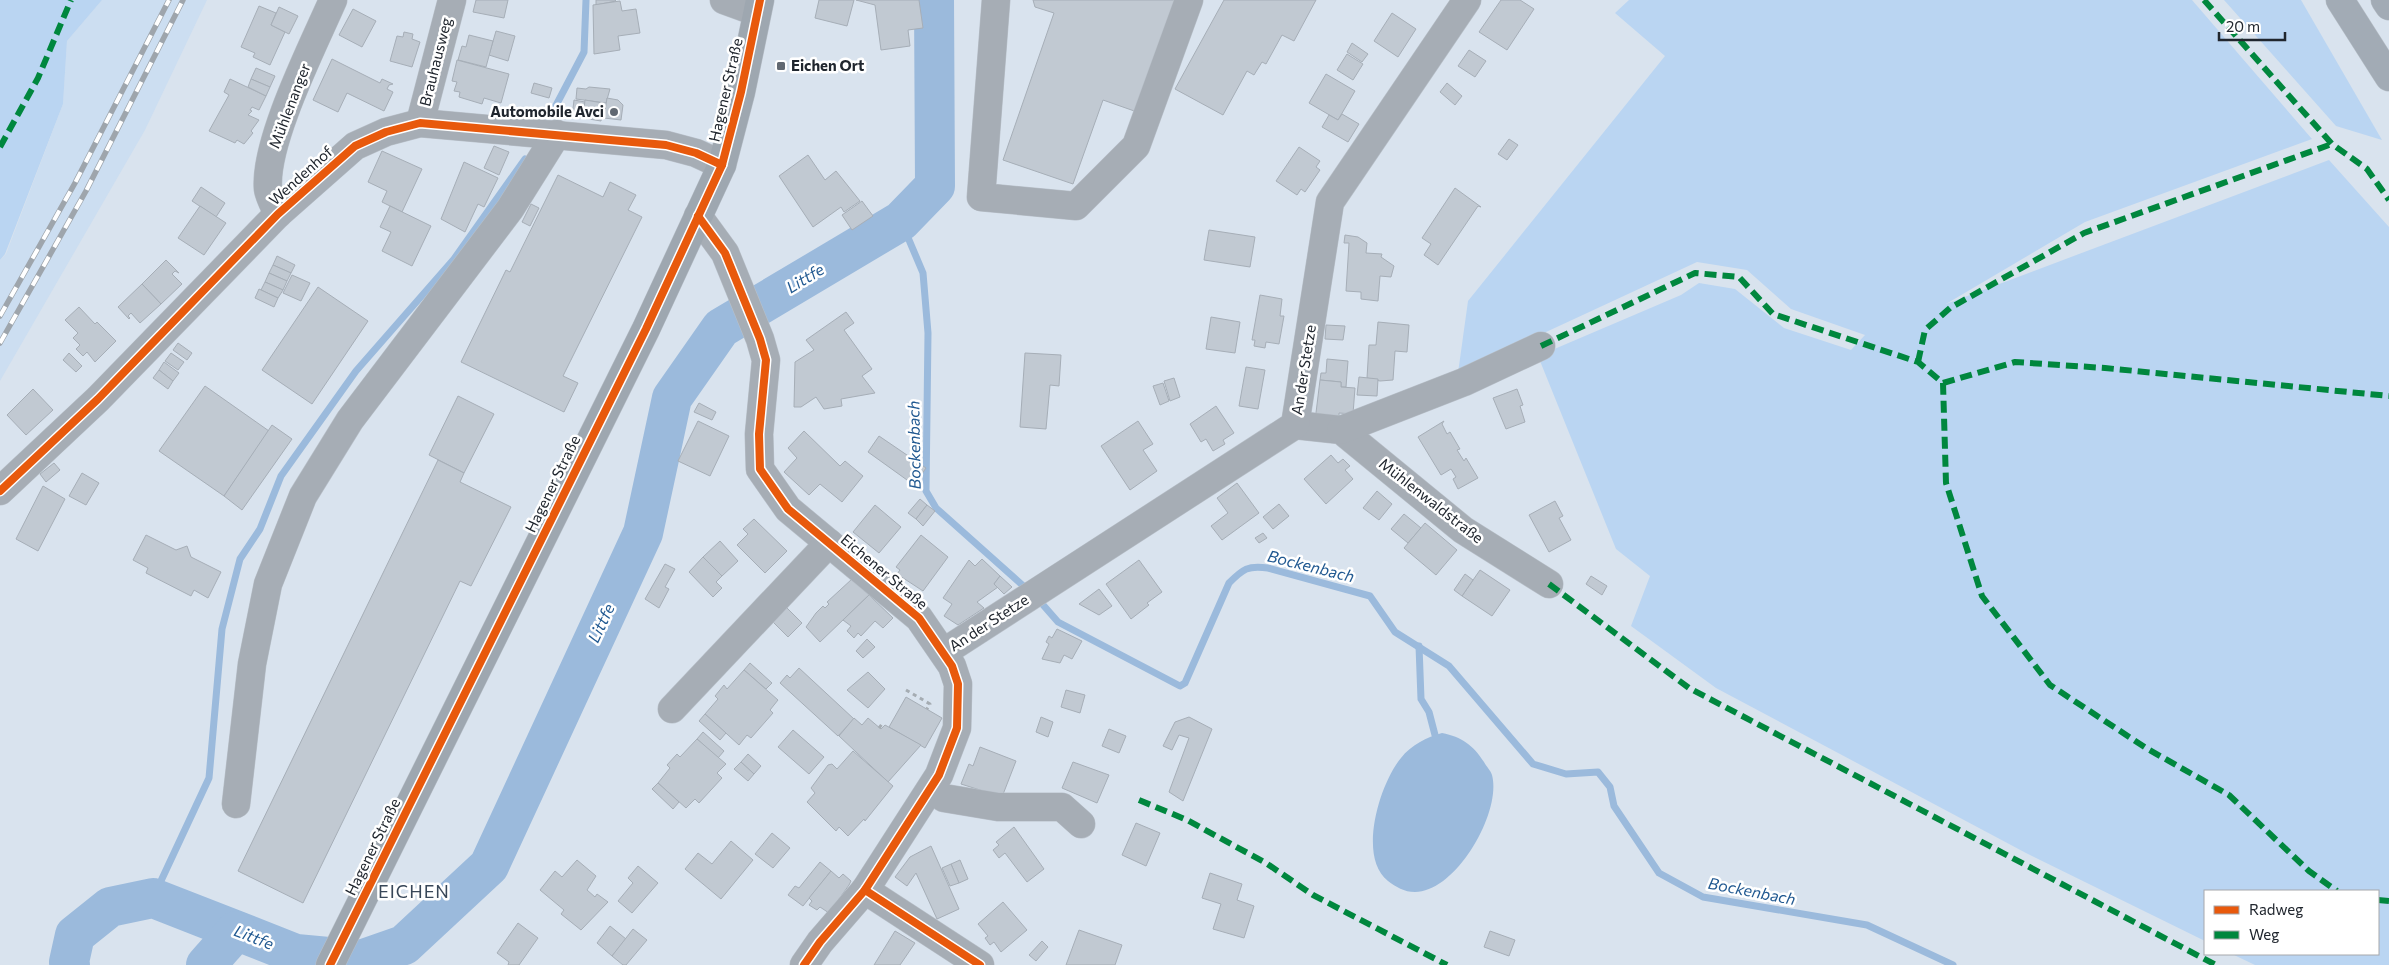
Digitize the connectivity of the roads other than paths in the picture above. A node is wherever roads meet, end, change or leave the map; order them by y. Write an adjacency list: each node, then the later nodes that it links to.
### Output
1 (333, 0): 15 (street, Mühlenanger)
2 (452, 0): 12 (street, Brauhausweg)
3 (724, 0): 9 (street)
4 (996, 0): 5 (street)
5 (1189, 0)
6 (1467, 0): 18 (street, An der Stetze)
7 (2340, 0): 11 (highway)
8 (2385, 0): 10 (highway)
9 (759, 6): 14 (main road, Hagener Straße)
10 (2389, 6)
11 (2389, 77)
12 (420, 123): 13 (street, Wendenhof); 15 (street, Wendenhof)
13 (557, 134): 14 (street, Wendenhof); 26 (street)
14 (722, 165): 16 (main road, Hagener Straße)
15 (278, 214): 20 (street, Wendenhof)
16 (698, 216): 21 (street, Eichener Straße); 29 (main road, Hagener Straße)
17 (1541, 346): 19 (street)
18 (1296, 425): 19 (street); 23 (street, An der Stetze)
19 (1341, 430): 22 (street, Mühlenwaldstraße)
20 (0, 492)
21 (829, 543): 23 (street, Eichener Straße); 24 (street)
22 (1549, 584)
23 (944, 652): 25 (street, Eichener Straße)
24 (672, 709)
25 (930, 789): 27 (street); 28 (street, Eichener Straße)
26 (236, 804)
27 (1082, 824)
28 (865, 890): 30 (street, Eichener Straße); 31 (street)
29 (330, 965)
30 (804, 965)
31 (980, 965)

